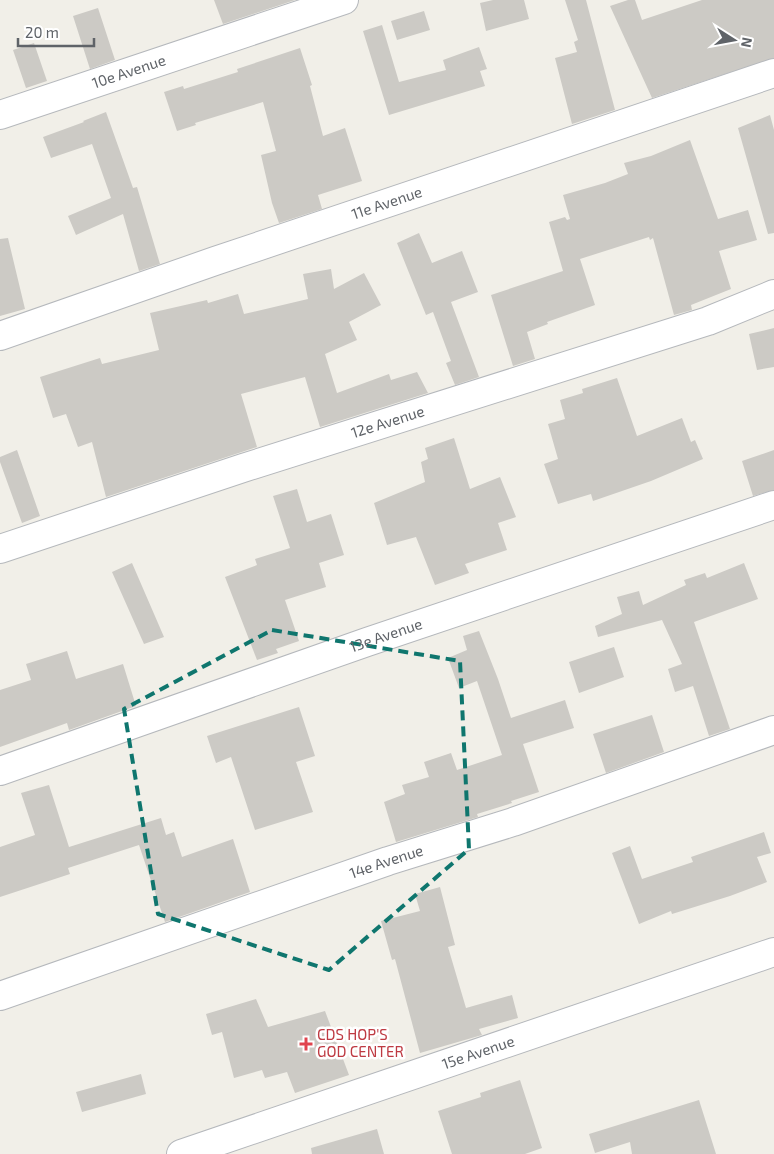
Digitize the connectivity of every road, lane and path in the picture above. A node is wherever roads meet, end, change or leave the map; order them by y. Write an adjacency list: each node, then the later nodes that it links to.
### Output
1 (344, 0): 3 (street, 10e Avenue)
2 (774, 72): 5 (street, 11e Avenue)
3 (0, 115)
4 (774, 294): 7 (street, 12e Avenue)
5 (0, 336)
6 (774, 504): 9 (street, 13e Avenue)
7 (0, 549)
8 (774, 730): 11 (street, 14e Avenue)
9 (0, 771)
10 (774, 952): 12 (street, 15e Avenue)
11 (0, 996)
12 (181, 1154)

